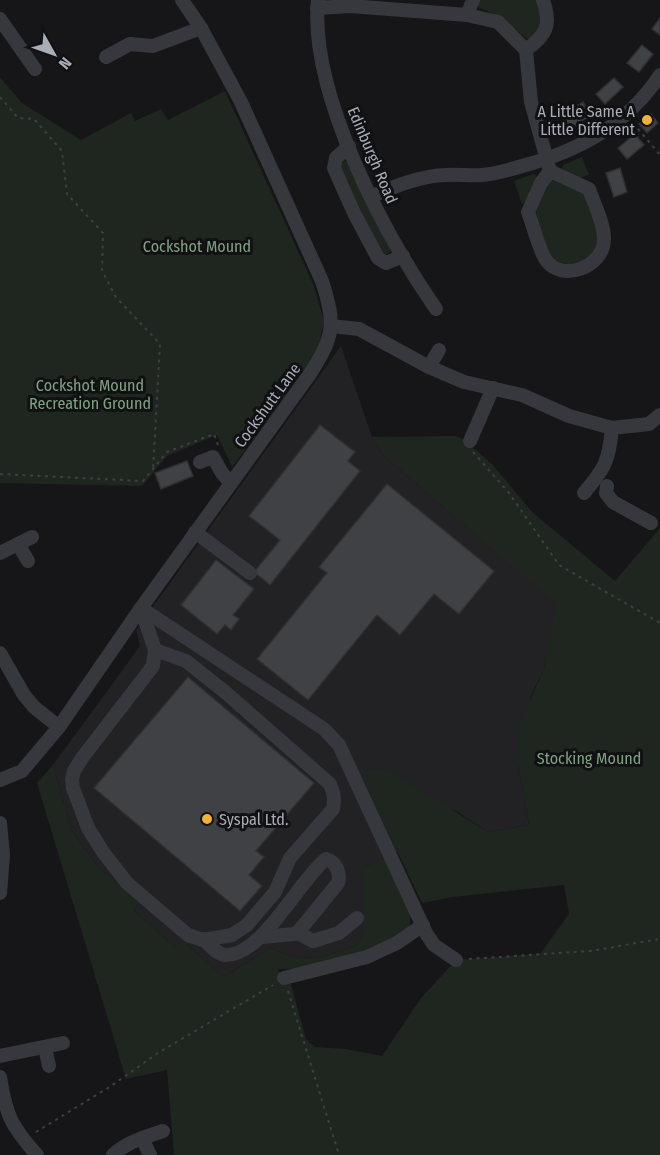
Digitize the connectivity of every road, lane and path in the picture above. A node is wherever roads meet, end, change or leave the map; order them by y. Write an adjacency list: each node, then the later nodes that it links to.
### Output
1 (182, 0): 7 (street, Cockshutt Lane)
2 (472, 0): 5 (street)
3 (543, 0): 8 (street)
4 (317, 4): 5 (street); 14 (street, Edinburgh Road)
5 (466, 15): 8 (street)
6 (0, 19): 10 (street)
7 (201, 28): 9 (street); 20 (street, Cockshutt Lane)
8 (526, 50): 16 (street)
9 (106, 57)
10 (35, 69)
11 (658, 84): 13 (street)
12 (0, 97): 29 (path)
13 (626, 114): 15 (path); 16 (street)
14 (349, 146): 17 (street, Edinburgh Road); 18 (street)
15 (660, 155)
16 (548, 165): 16 (street); 17 (street)
17 (371, 197): 18 (street, Edinburgh Road)
18 (403, 256): 19 (street, Edinburgh Road)
19 (436, 309)
20 (331, 326): 22 (street); 31 (street, Cockshutt Lane)
21 (439, 350): 22 (street)
22 (429, 368): 23 (street)
23 (493, 388): 25 (street); 26 (street)
24 (660, 415): 25 (street)
25 (612, 428): 32 (street)
26 (470, 441): 42 (path)
27 (218, 445): 29 (path)
28 (200, 462): 31 (street)
29 (153, 470): 30 (path)
30 (0, 474)
31 (231, 483): 35 (street, Cockshutt Lane)
32 (606, 484): 33 (street); 34 (street)
33 (584, 493)
34 (651, 523)
35 (195, 532): 40 (street); 41 (street, Cockshutt Lane)
36 (32, 537): 37 (street)
37 (18, 544): 38 (street); 39 (street)
38 (0, 553)
39 (28, 561)
40 (250, 573)
41 (141, 608): 43 (street); 45 (street, Cockshutt Lane); 50 (street)
42 (660, 623)
43 (155, 650): 53 (street); 53 (street)
44 (0, 653): 45 (street)
45 (59, 727): 46 (street, Cockshutt Lane)
46 (0, 780)
47 (0, 823): 48 (street)
48 (0, 893)
49 (357, 918): 51 (street)
50 (423, 925): 55 (street); 56 (street)
51 (299, 931): 52 (street); 52 (street)
52 (262, 937): 53 (street)
53 (203, 939)
54 (660, 939): 55 (path)
55 (456, 960)
56 (284, 978): 64 (path); 68 (path)
57 (63, 1043): 58 (street)
58 (45, 1047): 59 (street); 60 (street)
59 (0, 1056)
60 (49, 1066)
61 (0, 1077): 64 (street)
62 (163, 1131): 63 (street)
63 (142, 1138): 66 (street); 67 (street)
64 (24, 1141): 65 (street)
65 (36, 1155)
66 (113, 1155)
67 (150, 1155)
68 (339, 1155)

